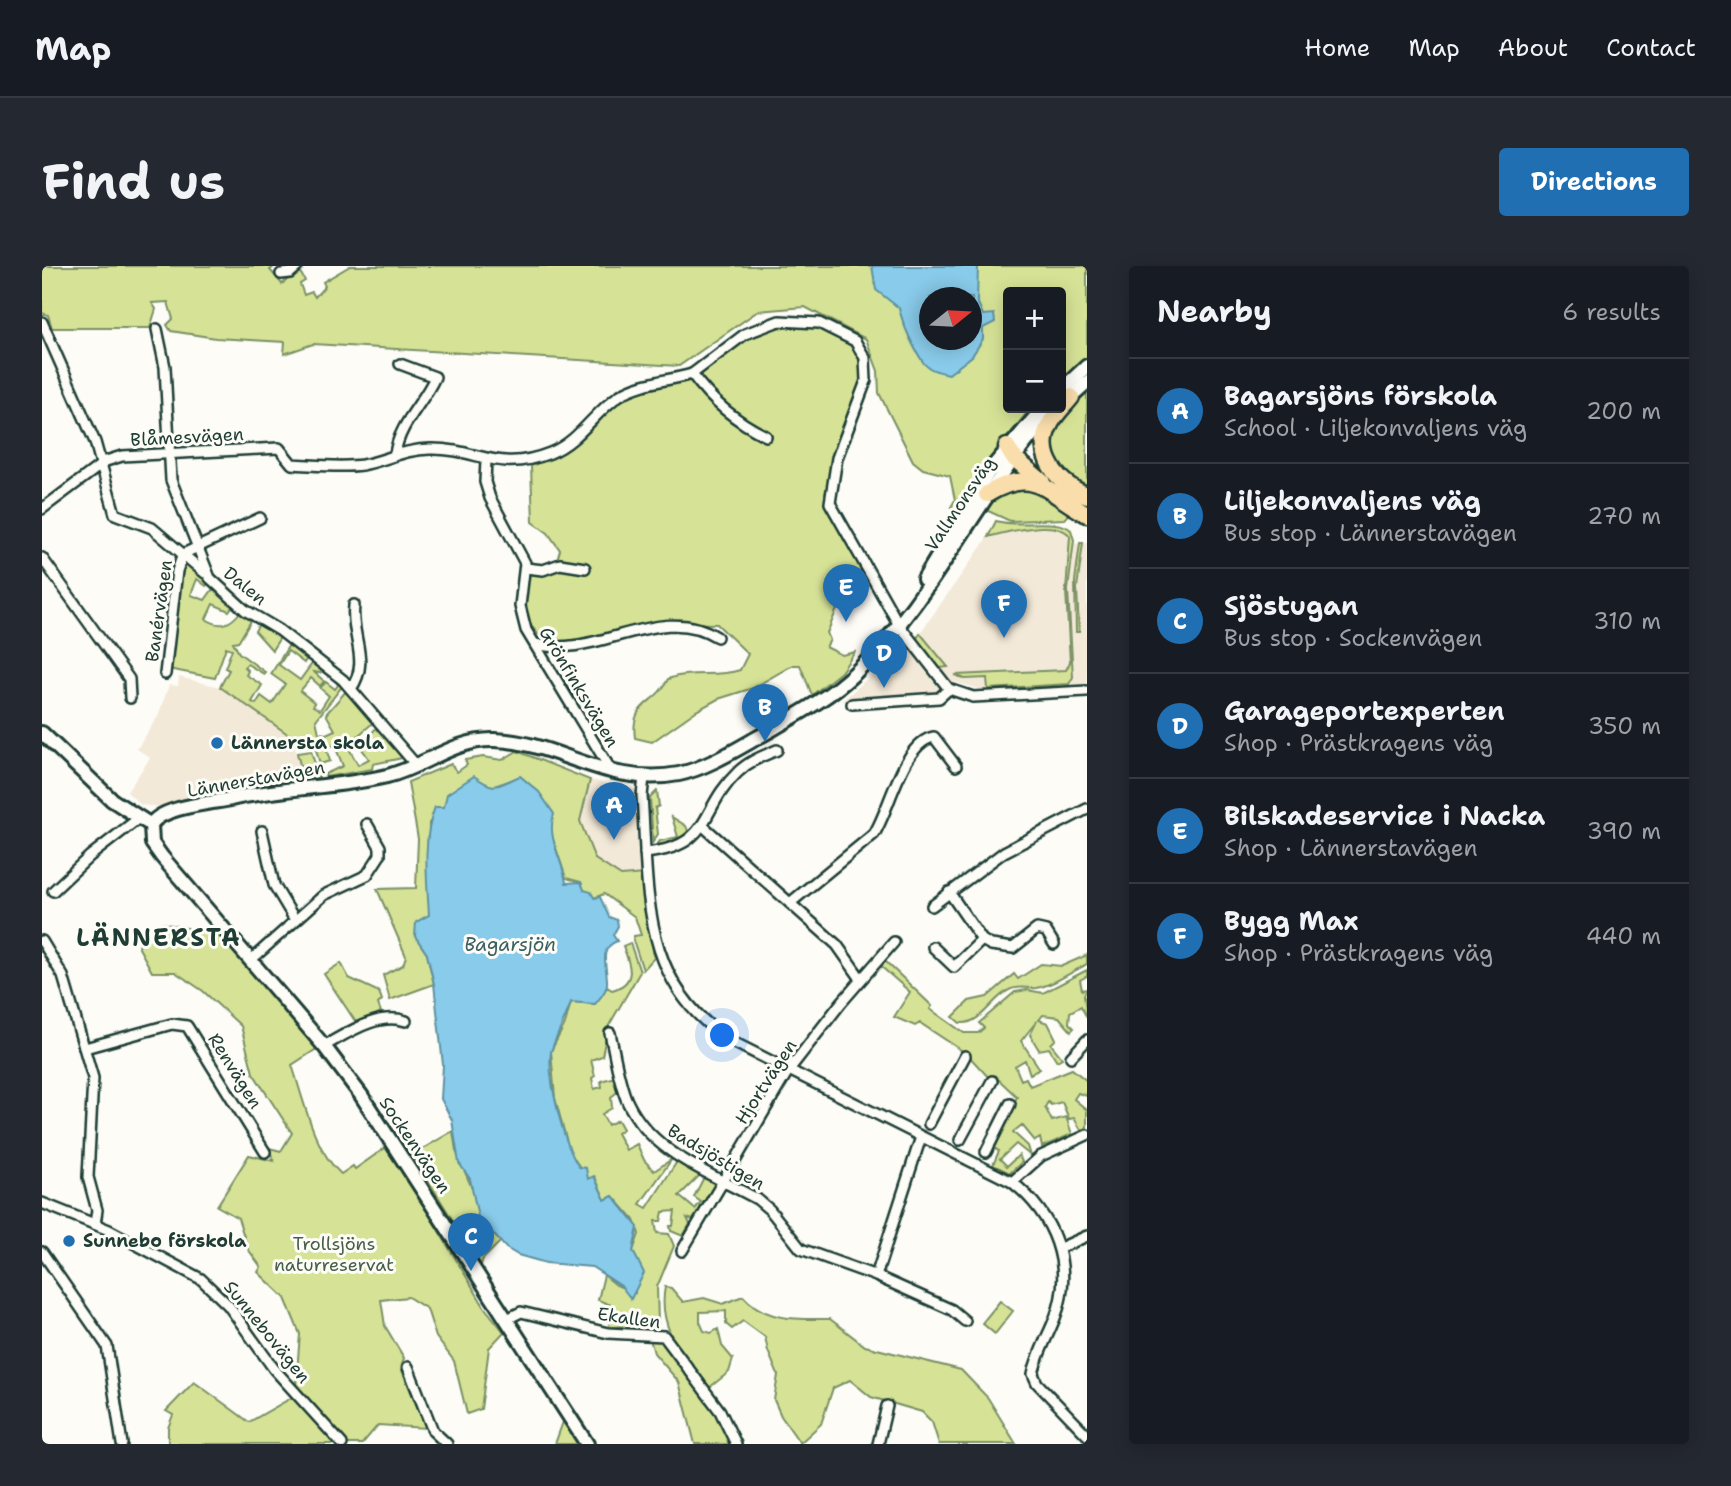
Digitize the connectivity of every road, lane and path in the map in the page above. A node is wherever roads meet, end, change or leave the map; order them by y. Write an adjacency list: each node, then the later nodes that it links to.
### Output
1 (298, 266): 2 (street)
2 (281, 274)
3 (42, 322): 19 (street)
4 (158, 329): 17 (street, Dalen)
5 (400, 364): 16 (street)
6 (1087, 366): 9 (main road)
7 (692, 374): 14 (street); 18 (street); 33 (street)
8 (1087, 382): 10 (main road)
9 (1066, 395)
10 (1066, 397)
11 (1040, 413): 15 (main road)
12 (1050, 413): 15 (main road, Vallmonsväg)
13 (1055, 413): 20 (highway)
14 (766, 436)
15 (1013, 452): 20 (highway); 21 (main road, Vallmonsväg); 33 (main road)
16 (395, 454): 17 (street, Blåmesvägen); 18 (street)
17 (169, 455): 19 (street, Blåmesvägen); 26 (street, Dalen)
18 (486, 460): 29 (street)
19 (100, 466): 23 (street, Blåmesvägen); 27 (street)
20 (1063, 492): 21 (highway); 22 (highway); 24 (highway)
21 (987, 495): 33 (main road, Vallmonsväg)
22 (1087, 495)
23 (42, 509)
24 (1087, 514)
25 (260, 518): 26 (street, Banérvägen)
26 (195, 546): 27 (street, Banérvägen); 31 (street, Dalen)
27 (183, 554): 31 (street); 36 (street, Banérvägen)
28 (42, 558): 40 (street)
29 (526, 568): 30 (street); 35 (street, Grönfinksvägen)
30 (585, 568)
31 (210, 578): 37 (street, Dalen)
32 (354, 606): 37 (street)
33 (899, 625): 38 (street); 47 (main road, Lännerstavägen)
34 (717, 637): 35 (street)
35 (536, 644): 46 (street, Grönfinksvägen)
36 (165, 674)
37 (351, 689): 44 (street, Dalen)
38 (949, 689): 39 (street); 41 (street)
39 (1087, 691)
40 (130, 698)
41 (852, 705)
42 (42, 733): 49 (main road)
43 (776, 750): 52 (street)
44 (416, 765): 46 (main road, Lännerstavägen); 51 (main road, Lännerstavägen)
45 (956, 766): 57 (street)
46 (612, 772): 47 (main road, Lännerstavägen)
47 (644, 776): 54 (street)
48 (1087, 809): 56 (street)
49 (139, 818): 51 (main road); 55 (street)
50 (368, 824): 59 (street)
51 (151, 825): 65 (main road, Sockenvägen)
52 (702, 825): 54 (street); 57 (street)
53 (262, 831): 59 (street)
54 (645, 853): 74 (street)
55 (53, 891)
56 (949, 892): 58 (street); 60 (street)
57 (790, 902): 66 (street)
58 (932, 906)
59 (295, 920): 65 (street)
60 (982, 940): 63 (street); 64 (street)
61 (42, 941): 71 (street)
62 (894, 942): 66 (street, Hjortvägen)
63 (1054, 944)
64 (933, 947)
65 (251, 960): 70 (main road, Sockenvägen)
66 (861, 979): 74 (street, Hjortvägen)
67 (406, 1021): 70 (street)
68 (610, 1033): 83 (street, Badsjöstigen)
69 (1087, 1040): 73 (street)
70 (324, 1046): 92 (main road, Sockenvägen)
71 (85, 1048): 81 (street, Renvägen); 86 (street)
72 (965, 1056): 77 (street)
73 (1071, 1057)
74 (788, 1071): 79 (street); 83 (street, Hjortvägen)
75 (992, 1081): 80 (street)
76 (1010, 1104): 82 (street)
77 (929, 1124)
78 (1087, 1135): 84 (street)
79 (920, 1137): 84 (street); 91 (street)
80 (960, 1140)
81 (265, 1152)
82 (986, 1152)
83 (723, 1181): 89 (street, Hjortvägen); 91 (street, Badsjöstigen)
84 (1012, 1182): 88 (street)
85 (42, 1203): 86 (street, Sunnebovägen)
86 (95, 1224): 98 (street, Sunnebovägen)
87 (1087, 1236): 88 (street)
88 (1060, 1248): 96 (street)
89 (682, 1251)
90 (42, 1252): 97 (street)
91 (876, 1276): 93 (street, Badsjöstigen)
92 (507, 1318): 100 (main road, Sockenvägen); 101 (street, Ekallen)
93 (965, 1321)
94 (408, 1367): 99 (street)
95 (887, 1406): 102 (street)
96 (1087, 1435)
97 (122, 1444)
98 (342, 1444)
99 (447, 1444)
100 (587, 1444)
101 (736, 1444)
102 (878, 1444)

